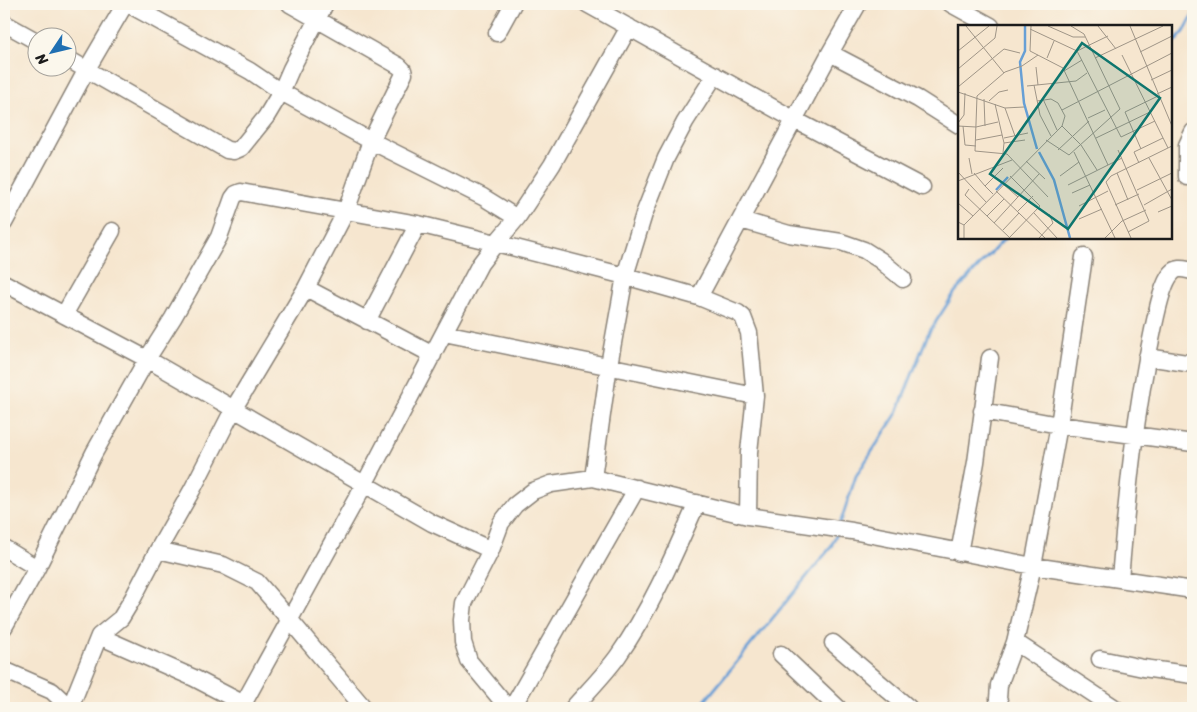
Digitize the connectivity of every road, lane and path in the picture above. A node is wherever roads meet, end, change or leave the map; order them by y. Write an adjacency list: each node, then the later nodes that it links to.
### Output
1 (126, 4): 16 (street); 18 (street)
2 (290, 4): 8 (street)
3 (325, 4): 8 (street)
4 (513, 4): 12 (street)
5 (587, 4): 11 (street)
6 (858, 4): 14 (street)
7 (951, 4): 10 (street)
8 (316, 19): 18 (street); 22 (street)
9 (4, 23): 13 (street)
10 (989, 25)
11 (629, 27): 17 (street); 26 (street)
12 (497, 33)
13 (28, 36)
14 (830, 52): 19 (street); 20 (street)
15 (78, 64): 16 (street)
16 (86, 69): 18 (street); 28 (street)
17 (715, 76): 19 (street); 34 (street)
18 (281, 92): 22 (street)
19 (795, 120): 24 (street); 27 (street)
20 (958, 124)
21 (1193, 132): 23 (street)
22 (371, 141): 25 (street); 26 (street)
23 (1187, 177)
24 (922, 187)
25 (346, 211): 29 (street); 37 (street); 45 (street)
26 (517, 218): 31 (street)
27 (741, 220): 35 (street); 38 (street)
28 (4, 223)
29 (418, 224): 31 (street); 40 (street)
30 (112, 231): 39 (street)
31 (496, 243): 34 (street); 41 (street)
32 (1084, 257): 51 (street)
33 (1193, 271): 43 (street)
34 (625, 276): 38 (street); 47 (street)
35 (903, 279)
36 (4, 283): 39 (street)
37 (306, 288): 40 (street); 49 (street)
38 (699, 297): 48 (street)
39 (64, 315): 45 (street)
40 (367, 321): 42 (street)
41 (444, 333): 42 (street); 47 (street)
42 (433, 355): 55 (street)
43 (1147, 357): 46 (street); 52 (street)
44 (990, 358): 50 (street)
45 (147, 359): 49 (street); 64 (street)
46 (1193, 364)
47 (608, 365): 48 (street); 54 (street)
48 (755, 396): 58 (street)
49 (234, 408): 55 (street); 60 (street)
50 (982, 411): 51 (street); 62 (street)
51 (1059, 425): 52 (street); 63 (street)
52 (1135, 436): 53 (street); 65 (street)
53 (1193, 442)
54 (593, 478): 56 (street); 61 (street)
55 (365, 483): 61 (street); 67 (street)
56 (636, 488): 57 (street); 79 (street)
57 (697, 503): 58 (street); 80 (street)
58 (748, 516): 62 (street)
59 (4, 548): 64 (street)
60 (158, 550): 67 (street); 69 (street)
61 (491, 550): 78 (street)
62 (959, 553): 63 (street)
63 (1033, 566): 65 (street); 70 (street)
64 (37, 568): 68 (street)
65 (1120, 579): 66 (street)
66 (1193, 590)
67 (290, 619): 76 (street); 77 (street)
68 (4, 626)
69 (99, 636): 74 (street); 76 (street)
70 (1015, 642): 83 (street); 84 (street)
71 (833, 643): 82 (street)
72 (781, 654): 81 (street)
73 (1100, 659): 75 (street)
74 (4, 670)
75 (1193, 675)
76 (243, 706)
77 (364, 708)
78 (508, 708)
79 (512, 708)
80 (573, 708)
81 (838, 708)
82 (909, 708)
83 (1002, 708)
84 (1115, 708)

